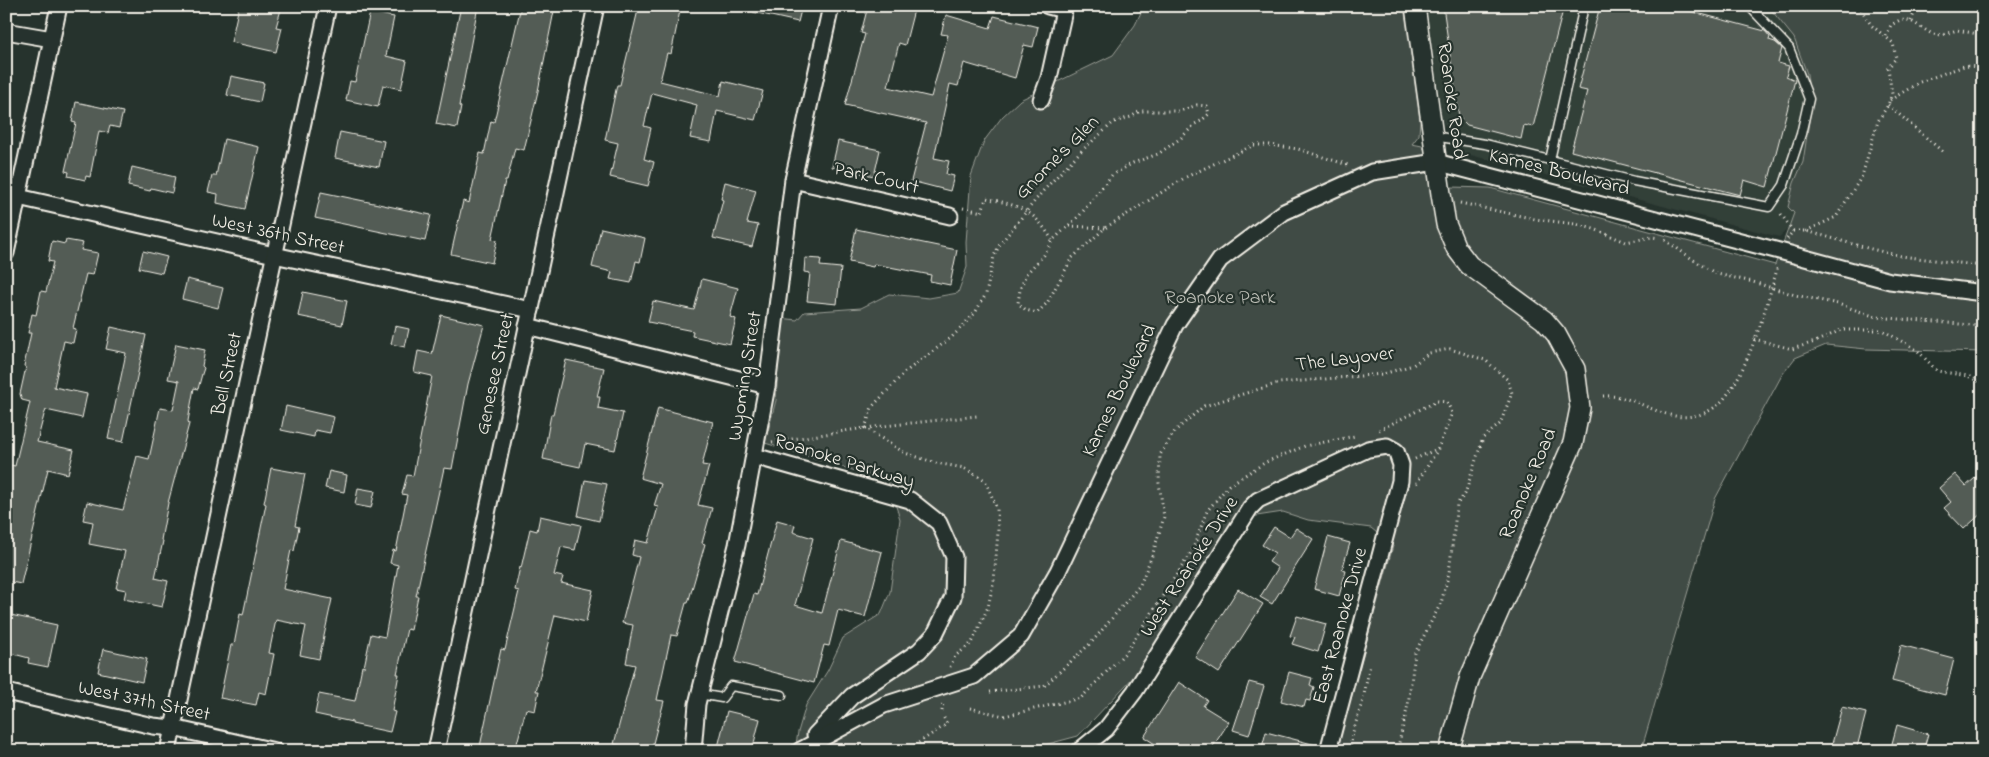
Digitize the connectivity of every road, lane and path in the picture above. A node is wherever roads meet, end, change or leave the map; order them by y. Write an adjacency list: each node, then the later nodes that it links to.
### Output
1 (59, 6): 16 (street)
2 (328, 6): 39 (street, Bell Street)
3 (596, 6): 43 (street, Genesee Street)
4 (831, 6): 26 (street, Wyoming Street)
5 (1048, 6): 11 (street)
6 (1415, 6): 21 (street, Roanoke Road)
7 (1584, 6): 23 (lane)
8 (1748, 6): 23 (lane)
9 (1859, 6): 15 (path)
10 (1917, 6): 12 (path)
11 (1064, 8): 18 (street)
12 (1911, 21): 14 (path); 15 (path)
13 (6, 31): 16 (street)
14 (1983, 35)
15 (1886, 36): 19 (path)
16 (52, 39): 27 (street)
17 (1983, 67): 19 (path)
18 (1041, 100)
19 (1890, 100): 20 (path)
20 (1888, 105): 22 (path); 35 (path)
21 (1433, 136): 23 (lane); 24 (street, Roanoke Road)
22 (1943, 152)
23 (1550, 160)
24 (1436, 162): 25 (street, Karnes Boulevard); 37 (street, Karnes Boulevard); 77 (street, Roanoke Road)
25 (1372, 172): 33 (path, Gnome's Glen); 59 (street, Karnes Boulevard)
26 (793, 180): 30 (street, Park Court); 48 (street, Wyoming Street)
27 (18, 197): 38 (street); 39 (street, West 36th Street)
28 (1459, 197): 41 (path)
29 (1027, 210): 30 (path); 32 (path, Gnome's Glen); 36 (path); 51 (path, Gnome's Glen)
30 (954, 211)
31 (1781, 214): 34 (path)
32 (1068, 226): 33 (path); 36 (path, Gnome's Glen)
33 (1106, 228): 36 (path, Gnome's Glen)
34 (1792, 231): 35 (path); 37 (path)
35 (1806, 231): 40 (path)
36 (1053, 240)
37 (1783, 252): 41 (path); 42 (street, Karnes Boulevard)
38 (6, 253)
39 (274, 255): 43 (street, West 36th Street); 66 (street, Bell Street)
40 (1983, 266)
41 (1772, 287): 45 (path); 46 (path)
42 (1983, 293)
43 (530, 310): 44 (street, Genesee Street)
44 (527, 326): 48 (street); 70 (street, Genesee Street)
45 (1983, 326)
46 (1754, 340): 47 (path); 49 (path)
47 (1983, 384)
48 (767, 386): 55 (street, Wyoming Street)
49 (1603, 396)
50 (977, 416): 51 (path)
51 (865, 428): 55 (path); 59 (path)
52 (1358, 436): 64 (path)
53 (1378, 448): 54 (path); 56 (street); 73 (street, West Roanoke Drive)
54 (1437, 449): 56 (path); 57 (path)
55 (755, 450): 62 (street, Wyoming Street); 67 (street, Roanoke Parkway)
56 (1401, 465): 74 (street, East Roanoke Drive)
57 (1416, 485)
58 (1370, 659): 75 (path)
59 (945, 685): 67 (street, Karnes Boulevard)
60 (6, 692): 66 (street, West 37th Street)
61 (990, 692): 76 (path, The Layover)
62 (700, 694): 63 (lane); 71 (street, Wyoming Street)
63 (782, 695)
64 (970, 708)
65 (943, 716): 72 (path)
66 (173, 728): 68 (street, Bell Street); 69 (street, West 37th Street)
67 (800, 749)
68 (168, 751)
69 (275, 751)
70 (436, 751)
71 (693, 751)
72 (906, 751)
73 (1079, 751)
74 (1328, 751)
75 (1350, 751)
76 (1397, 751)
77 (1449, 751)

